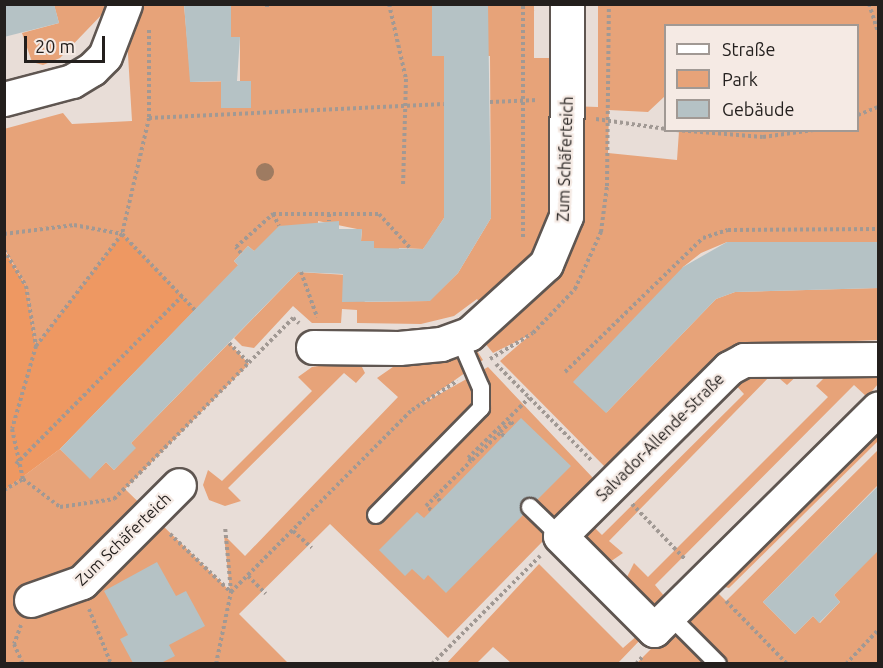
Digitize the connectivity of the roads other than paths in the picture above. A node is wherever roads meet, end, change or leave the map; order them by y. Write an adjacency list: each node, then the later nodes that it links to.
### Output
1 (567, 4): 5 (street, Zum Schäferteich)
2 (137, 15): 3 (street)
3 (4, 99)
4 (316, 335): 5 (street, Zum Schäferteich)
5 (459, 337): 10 (lane)
6 (879, 359): 11 (street, Salvador-Allende-Straße)
7 (879, 408): 13 (street)
8 (179, 485): 12 (street, Zum Schäferteich)
9 (530, 507): 11 (lane)
10 (376, 515)
11 (560, 536): 13 (street)
12 (31, 600)
13 (669, 615): 14 (lane)
14 (717, 663)

